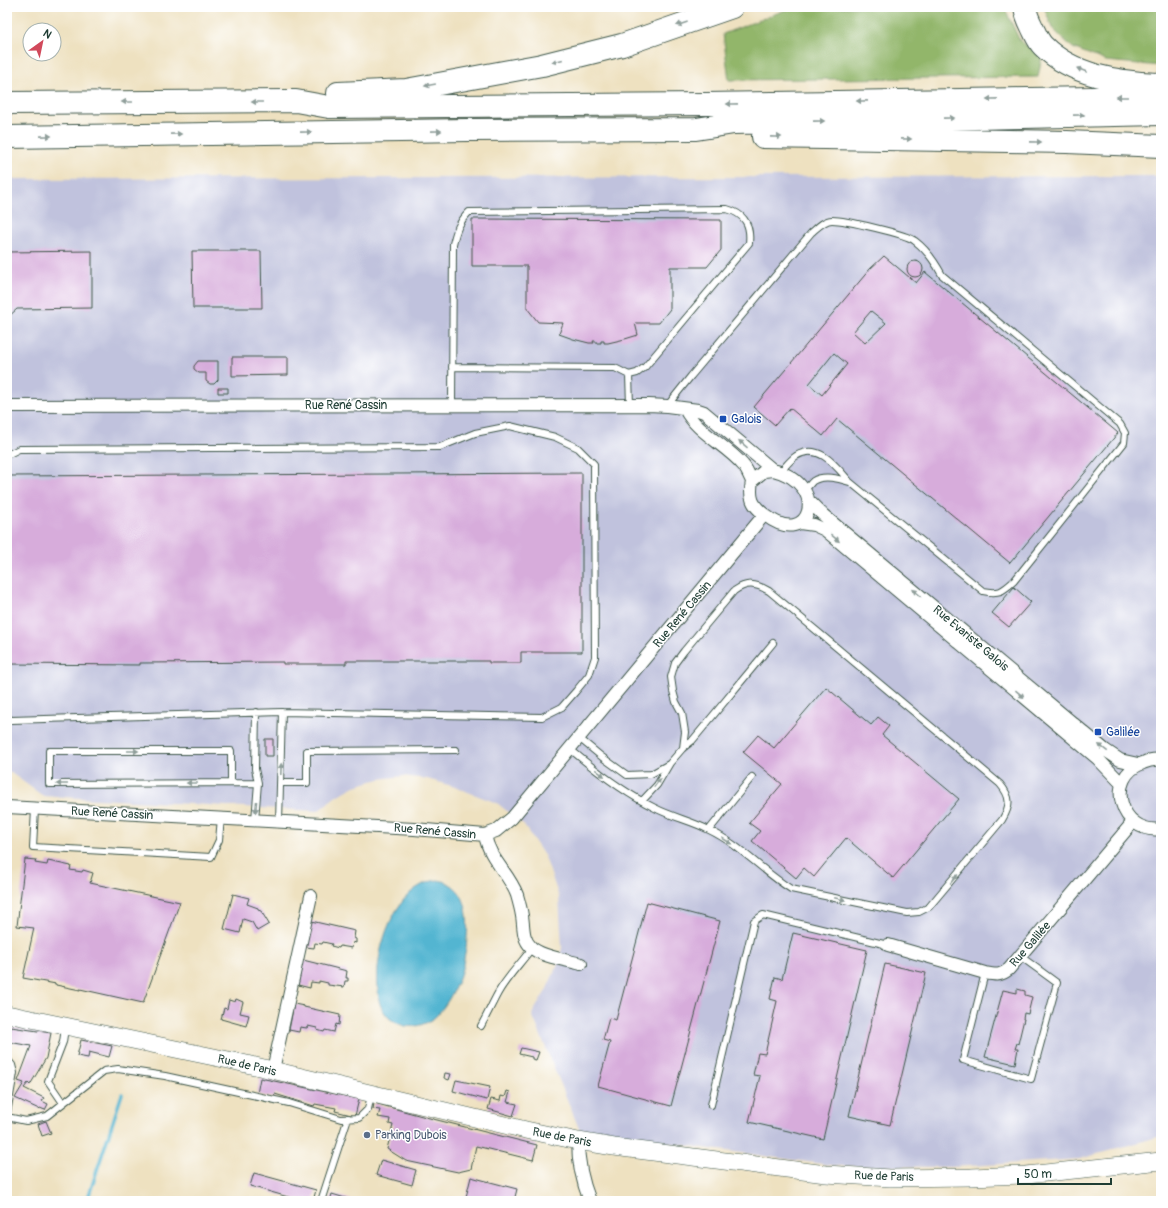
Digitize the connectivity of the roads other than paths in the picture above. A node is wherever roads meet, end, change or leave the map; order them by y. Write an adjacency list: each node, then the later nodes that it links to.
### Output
1 (732, 7): 5 (highway, one-way to 5)
2 (1025, 7): 3 (highway, one-way to 2)
3 (1161, 84)
4 (1161, 97): 5 (highway, one-way to 5)
5 (296, 101): 6 (highway, one-way to 6)
6 (7, 103)
7 (1161, 114): 8 (highway, one-way to 7)
8 (696, 129): 9 (highway, one-way to 8); 10 (highway, one-way to 10)
9 (7, 137)
10 (1161, 146)
11 (452, 367): 12 (lane); 12 (lane); 13 (lane)
12 (629, 375): 14 (lane)
13 (452, 405): 14 (street, Rue René Cassin); 15 (street, Rue René Cassin)
14 (630, 405): 16 (street, Rue René Cassin)
15 (7, 406)
16 (668, 406): 17 (street, Rue René Cassin); 21 (lane)
17 (685, 409): 19 (street, Rue Evariste Galois, one-way to 17); 20 (street)
18 (7, 455): 27 (lane)
19 (776, 471): 20 (street); 21 (lane); 22 (street, Rue Evariste Galois)
20 (752, 481): 23 (street, Rue Evariste Galois)
21 (850, 482): 22 (lane)
22 (807, 496): 24 (street); 35 (street, Rue Evariste Galois, one-way to 22)
23 (764, 514): 24 (street, Rue Evariste Galois); 29 (street, Rue René Cassin)
24 (800, 524): 40 (street, Rue Evariste Galois, one-way to 40)
25 (773, 644): 30 (lane)
26 (256, 712): 27 (lane); 28 (lane); 38 (lane)
27 (282, 712): 39 (lane, one-way to 27)
28 (7, 717)
29 (579, 738): 31 (street, Rue René Cassin); 34 (lane)
30 (683, 748): 34 (lane); 48 (lane, one-way to 30)
31 (570, 749): 41 (lane, one-way to 41); 50 (street, Rue René Cassin)
32 (456, 750): 39 (lane)
33 (1161, 760): 35 (street)
34 (670, 764): 41 (lane, one-way to 34)
35 (1138, 764): 40 (street)
36 (752, 777): 48 (lane)
37 (231, 783): 37 (lane, one-way to 37); 38 (lane)
38 (258, 783): 45 (lane, one-way to 45)
39 (281, 783): 46 (lane)
40 (1122, 784): 47 (street)
41 (642, 801): 48 (lane)
42 (7, 807): 43 (street, Rue René Cassin)
43 (35, 809): 44 (street, Rue René Cassin); 44 (lane)
44 (221, 818): 45 (street, Rue René Cassin)
45 (255, 820): 46 (street, Rue René Cassin)
46 (279, 822): 50 (street, Rue René Cassin)
47 (1134, 822): 49 (street); 54 (street, Rue Galilée)
48 (709, 830)
49 (1161, 830)
50 (485, 835): 53 (street)
51 (310, 896): 61 (street)
52 (888, 945): 56 (street, Rue Galilée); 64 (lane)
53 (532, 948): 55 (street); 59 (lane)
54 (1020, 956): 56 (street, Rue Galilée); 56 (lane)
55 (581, 964)
56 (985, 973)
57 (7, 1016): 58 (street, Rue de Paris)
58 (65, 1026): 61 (street, Rue de Paris); 63 (lane)
59 (481, 1026)
60 (7, 1059): 65 (lane)
61 (273, 1070): 62 (street, Rue de Paris)
62 (371, 1094): 67 (lane); 68 (street, Rue de Paris)
63 (64, 1103): 66 (lane); 67 (lane)
64 (710, 1105)
65 (7, 1113)
66 (7, 1118)
67 (348, 1118): 72 (lane)
68 (578, 1141): 71 (street, Rue de Paris); 73 (street)
69 (1161, 1154): 71 (street, Rue de Paris)
70 (1161, 1161): 71 (street, Rue de Paris)
71 (1128, 1164)
72 (322, 1201)
73 (590, 1201)

